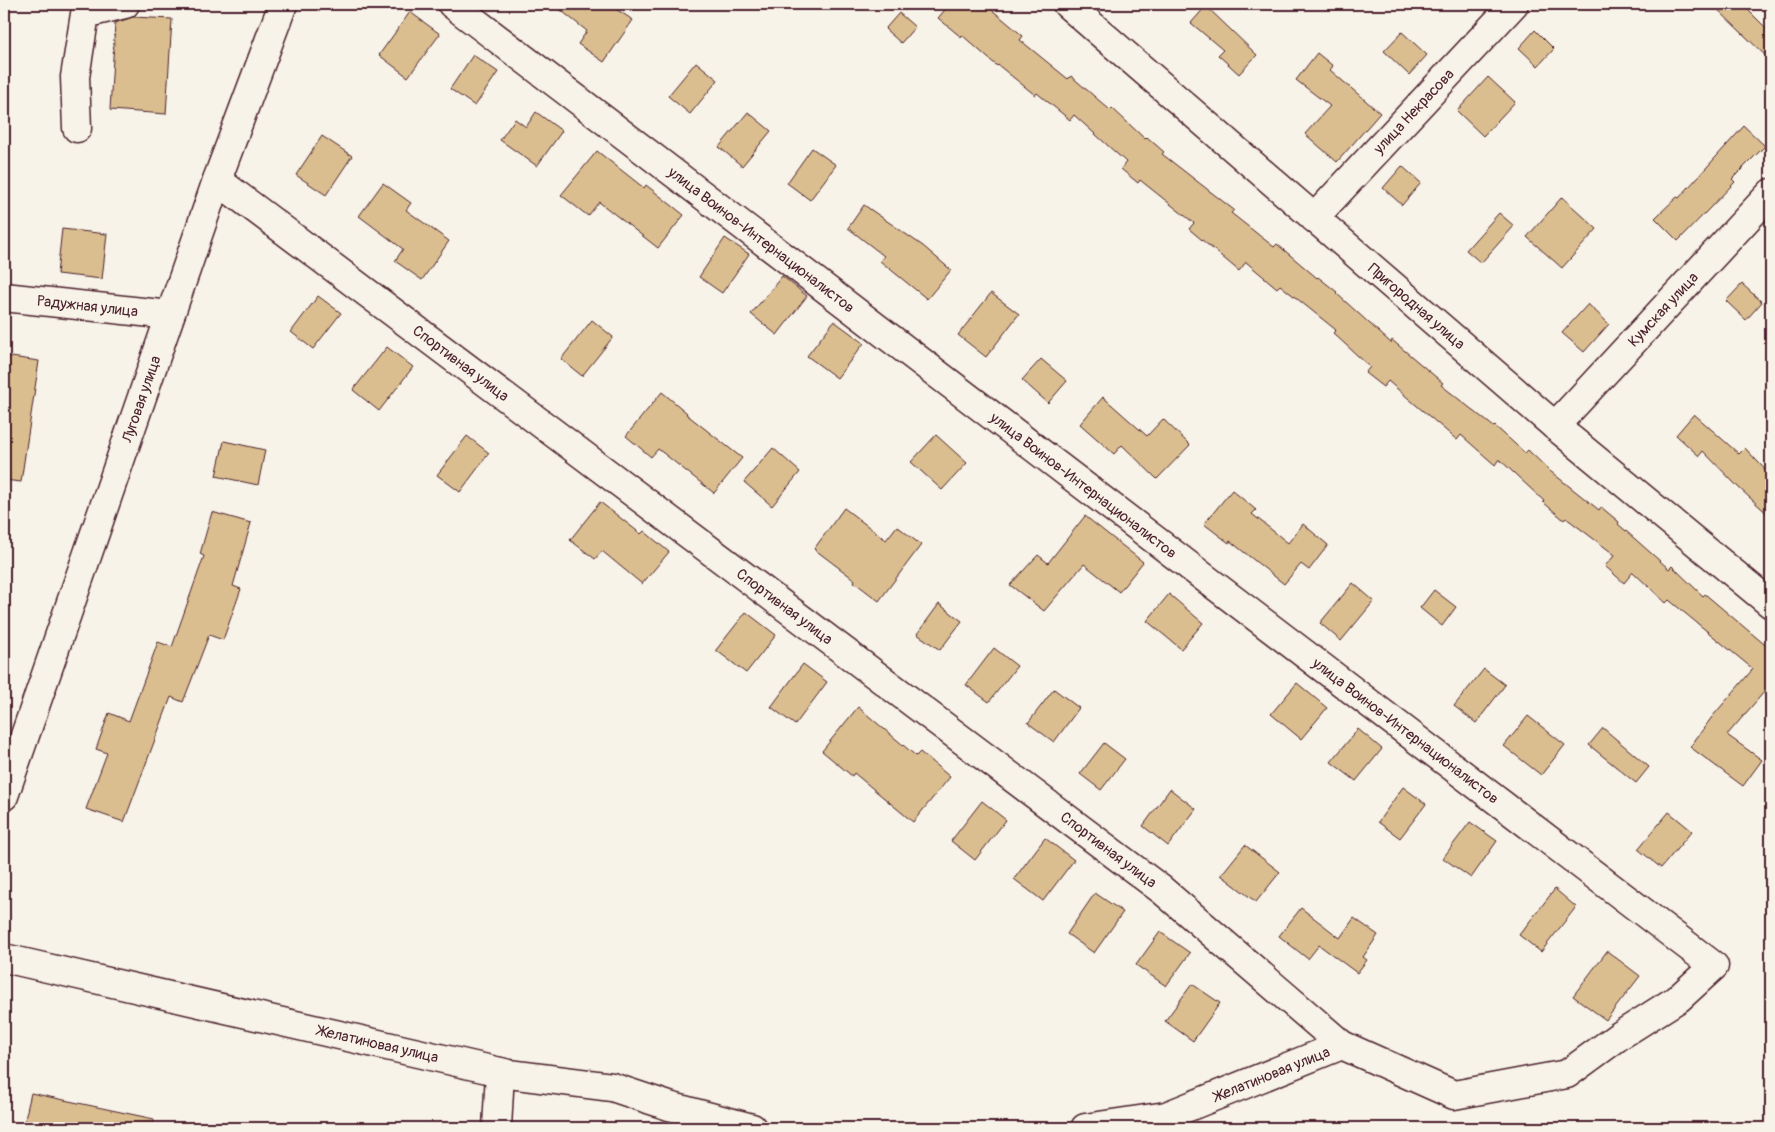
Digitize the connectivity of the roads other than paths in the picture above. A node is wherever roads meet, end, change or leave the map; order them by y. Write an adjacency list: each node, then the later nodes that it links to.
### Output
1 (125, 4): 6 (street)
2 (283, 4): 7 (street, Луговая улица)
3 (452, 4): 16 (street, улица Воинов-Интернационалистов)
4 (1514, 4): 9 (street, улица Некрасова)
5 (1082, 8): 9 (street, Пригородная улица)
6 (77, 128)
7 (217, 180): 11 (street, Луговая улица); 17 (street, Спортивная улица)
8 (1771, 193): 12 (street, Кумская улица)
9 (1314, 218): 12 (street, Пригородная улица)
10 (4, 297): 11 (street, Радужная улица)
11 (170, 316): 14 (street, Луговая улица)
12 (1555, 426): 13 (street, Пригородная улица)
13 (1771, 604)
14 (4, 796)
15 (4, 958): 18 (street, Желатиновая улица)
16 (1714, 966): 17 (street, Желатиновая улица)
17 (1342, 1046): 21 (street, Желатиновая улица)
18 (500, 1072): 19 (street); 20 (street, Желатиновая улица)
19 (497, 1128)
20 (752, 1128)
21 (1085, 1128)

